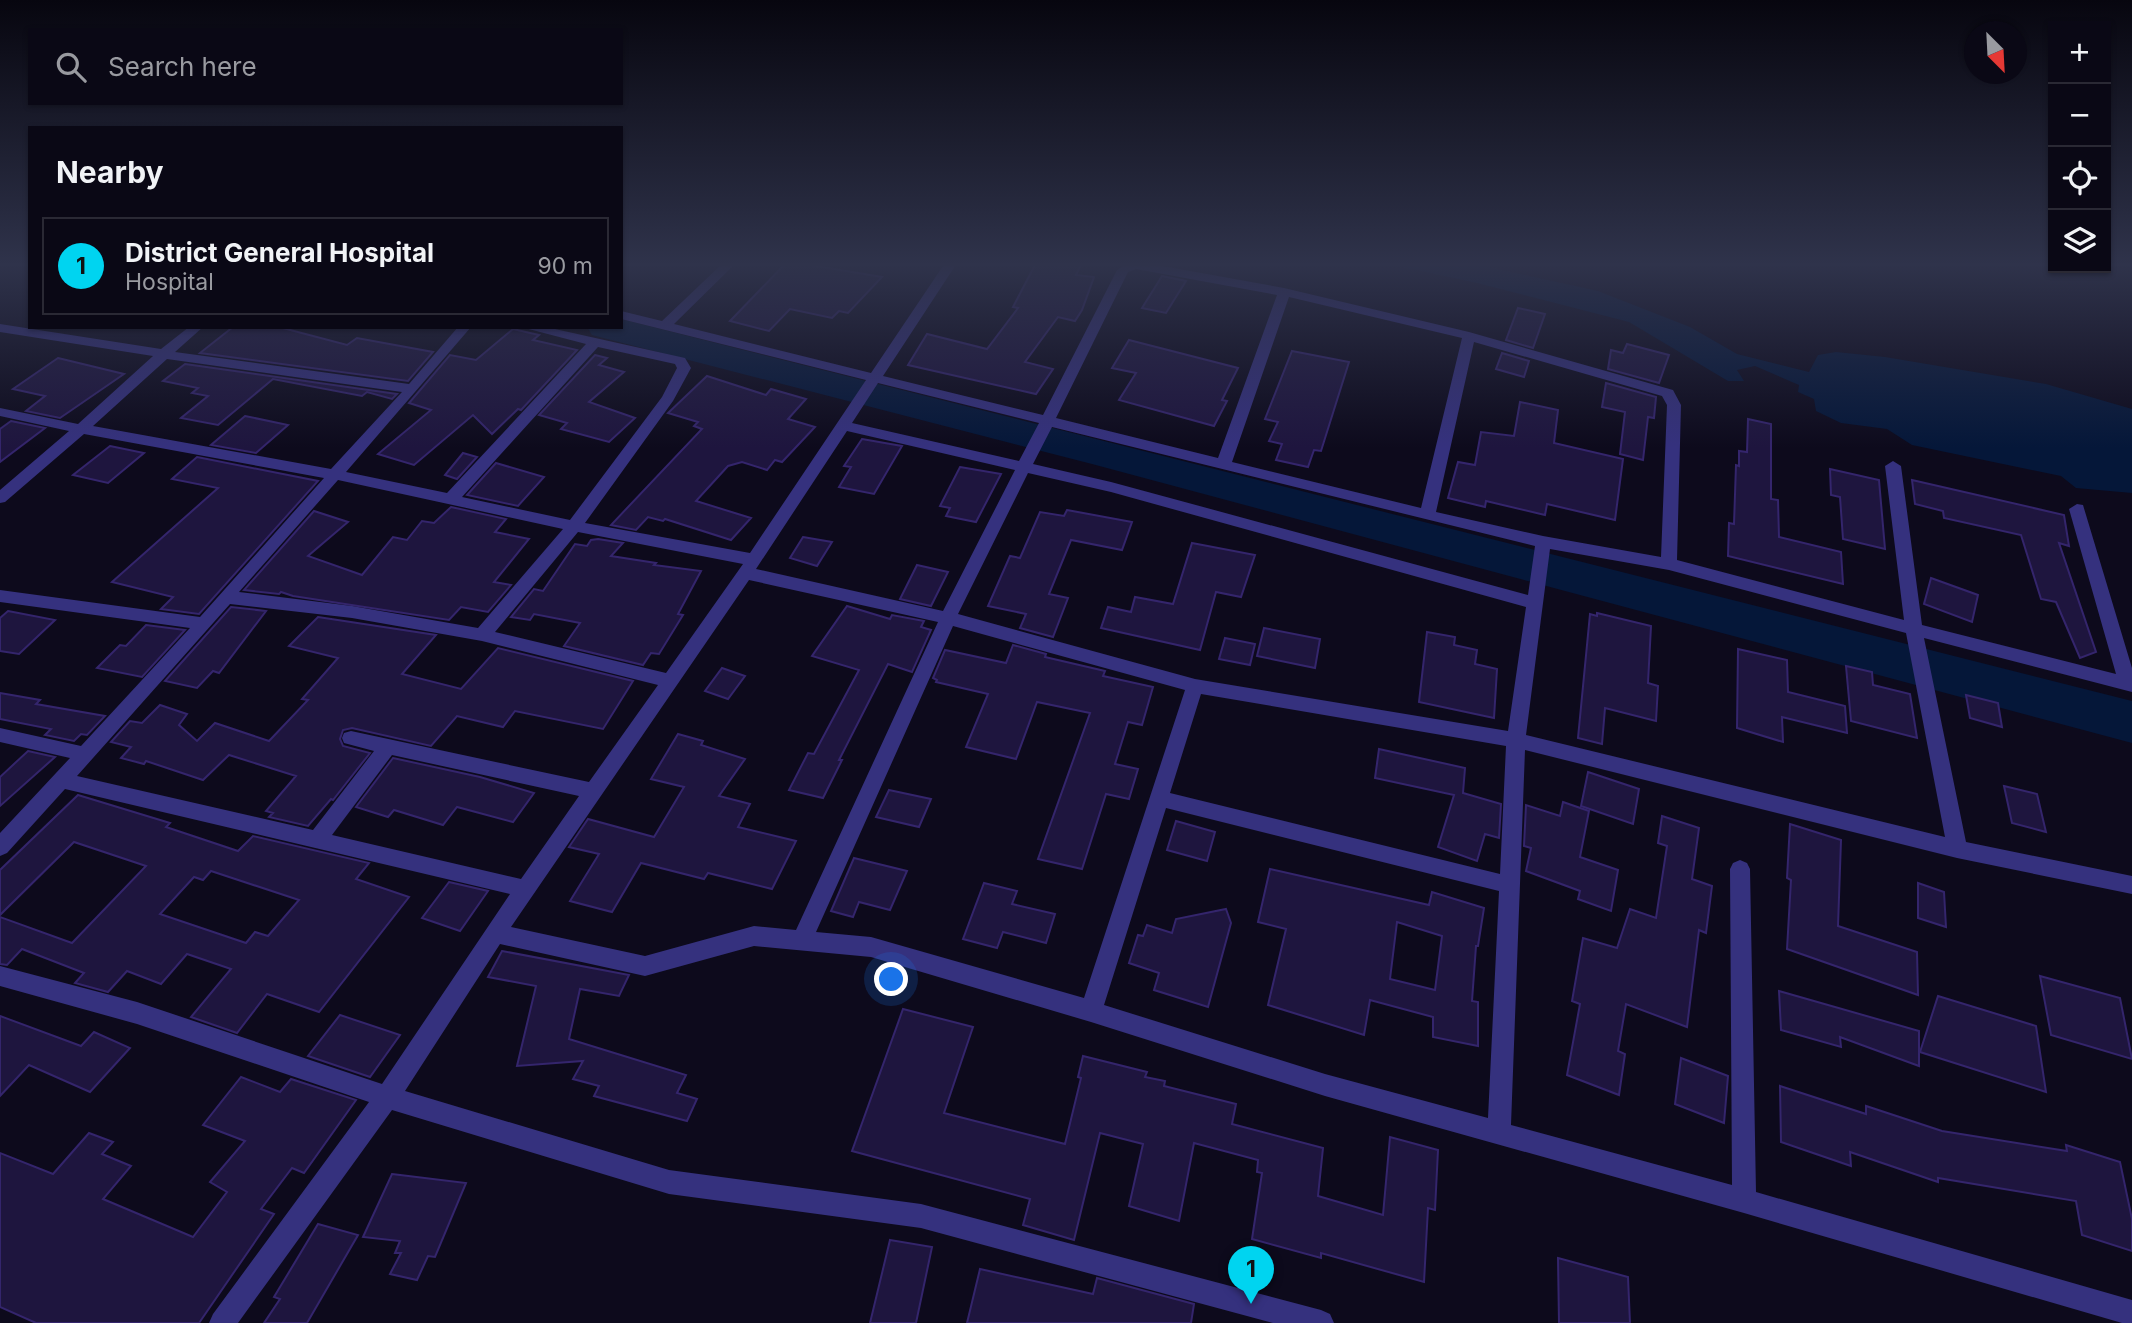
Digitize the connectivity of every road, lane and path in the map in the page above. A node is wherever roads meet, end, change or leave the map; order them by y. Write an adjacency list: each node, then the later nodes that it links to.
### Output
1 (659, 325): 6 (street)
2 (911, 325): 14 (street)
3 (1096, 325): 17 (street)
4 (1272, 325): 20 (street)
5 (1422, 325): 11 (street)
6 (664, 326): 14 (street)
7 (0, 328): 13 (street)
8 (195, 329): 13 (street)
9 (463, 329): 15 (street)
10 (535, 329): 12 (street)
11 (1469, 336): 29 (street); 32 (street)
12 (594, 343): 27 (street); 30 (street)
13 (164, 354): 15 (street); 19 (street)
14 (875, 379): 17 (street); 18 (street)
15 (412, 389): 23 (street)
16 (0, 412): 19 (street)
17 (1049, 422): 20 (street); 22 (street)
18 (844, 426): 22 (street); 33 (street)
19 (81, 429): 23 (street); 25 (street)
20 (1223, 465): 29 (street)
21 (1893, 466): 39 (street)
22 (1022, 467): 36 (street); 37 (street)
23 (337, 475): 27 (street); 35 (street)
24 (0, 477): 25 (street)
25 (20, 481): 26 (street)
26 (0, 498)
27 (448, 499): 30 (street)
28 (2077, 509): 43 (street)
29 (1427, 515): 31 (street)
30 (574, 526): 33 (street); 40 (street)
31 (1543, 542): 32 (street); 36 (street)
32 (1669, 564): 39 (street)
33 (750, 567): 37 (street); 41 (street)
34 (0, 596): 38 (street)
35 (226, 597): 38 (street); 40 (street)
36 (1535, 603): 46 (street)
37 (948, 618): 42 (street); 60 (street)
38 (204, 624): 48 (street)
39 (1914, 629): 43 (street); 54 (street)
40 (482, 635): 41 (street)
41 (671, 681): 50 (street)
42 (1195, 685): 46 (street); 51 (street)
43 (2130, 685)
44 (0, 735): 48 (street)
45 (351, 738): 47 (street)
46 (1516, 740): 54 (street); 56 (street)
47 (388, 746): 50 (street); 52 (street)
48 (85, 754): 49 (street)
49 (62, 780): 52 (street); 53 (street)
50 (594, 791): 58 (street)
51 (1159, 798): 56 (street); 62 (street)
52 (317, 840): 58 (street)
53 (0, 847)
54 (1957, 849): 57 (street)
55 (1740, 870): 65 (street)
56 (1510, 885): 64 (street)
57 (2132, 885)
58 (526, 889): 59 (street)
59 (495, 933): 60 (street); 63 (street)
60 (802, 941): 62 (street)
61 (0, 976): 63 (street)
62 (1091, 1011): 64 (street)
63 (387, 1097): 67 (street); 68 (street)
64 (1499, 1133): 65 (street)
65 (1744, 1201): 66 (street)
66 (2132, 1313)
67 (222, 1323)
68 (1321, 1323)

